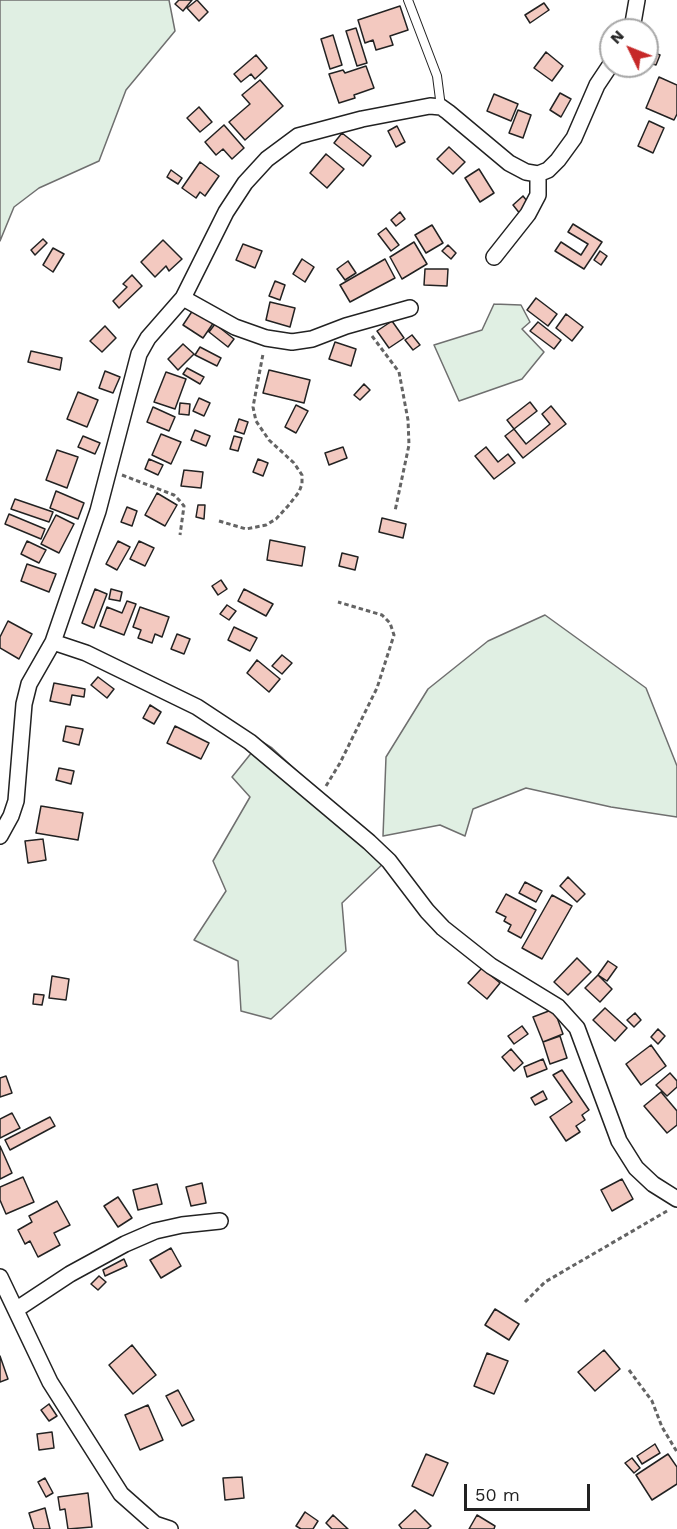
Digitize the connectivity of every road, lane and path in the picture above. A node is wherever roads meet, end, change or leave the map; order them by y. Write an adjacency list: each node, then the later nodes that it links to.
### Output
1 (408, 0): 5 (lane)
2 (637, 0): 3 (street)
3 (634, 18)
4 (602, 78): 6 (street)
5 (441, 107): 6 (street); 8 (street)
6 (538, 174): 7 (street)
7 (494, 257)
8 (183, 298): 11 (street); 12 (street)
9 (410, 308): 10 (street)
10 (361, 322): 11 (street); 13 (path)
11 (266, 338): 14 (path)
12 (110, 469): 15 (path); 17 (street)
13 (395, 511)
14 (219, 520)
15 (180, 534)
16 (338, 602): 18 (path)
17 (53, 642): 18 (street); 19 (street)
18 (319, 798): 20 (street)
19 (0, 836)
20 (673, 1204): 23 (path)
21 (220, 1221): 24 (street)
22 (0, 1277): 24 (street)
23 (525, 1302)
24 (16, 1309): 27 (street)
25 (629, 1370): 26 (path)
26 (677, 1452)
27 (170, 1529)

